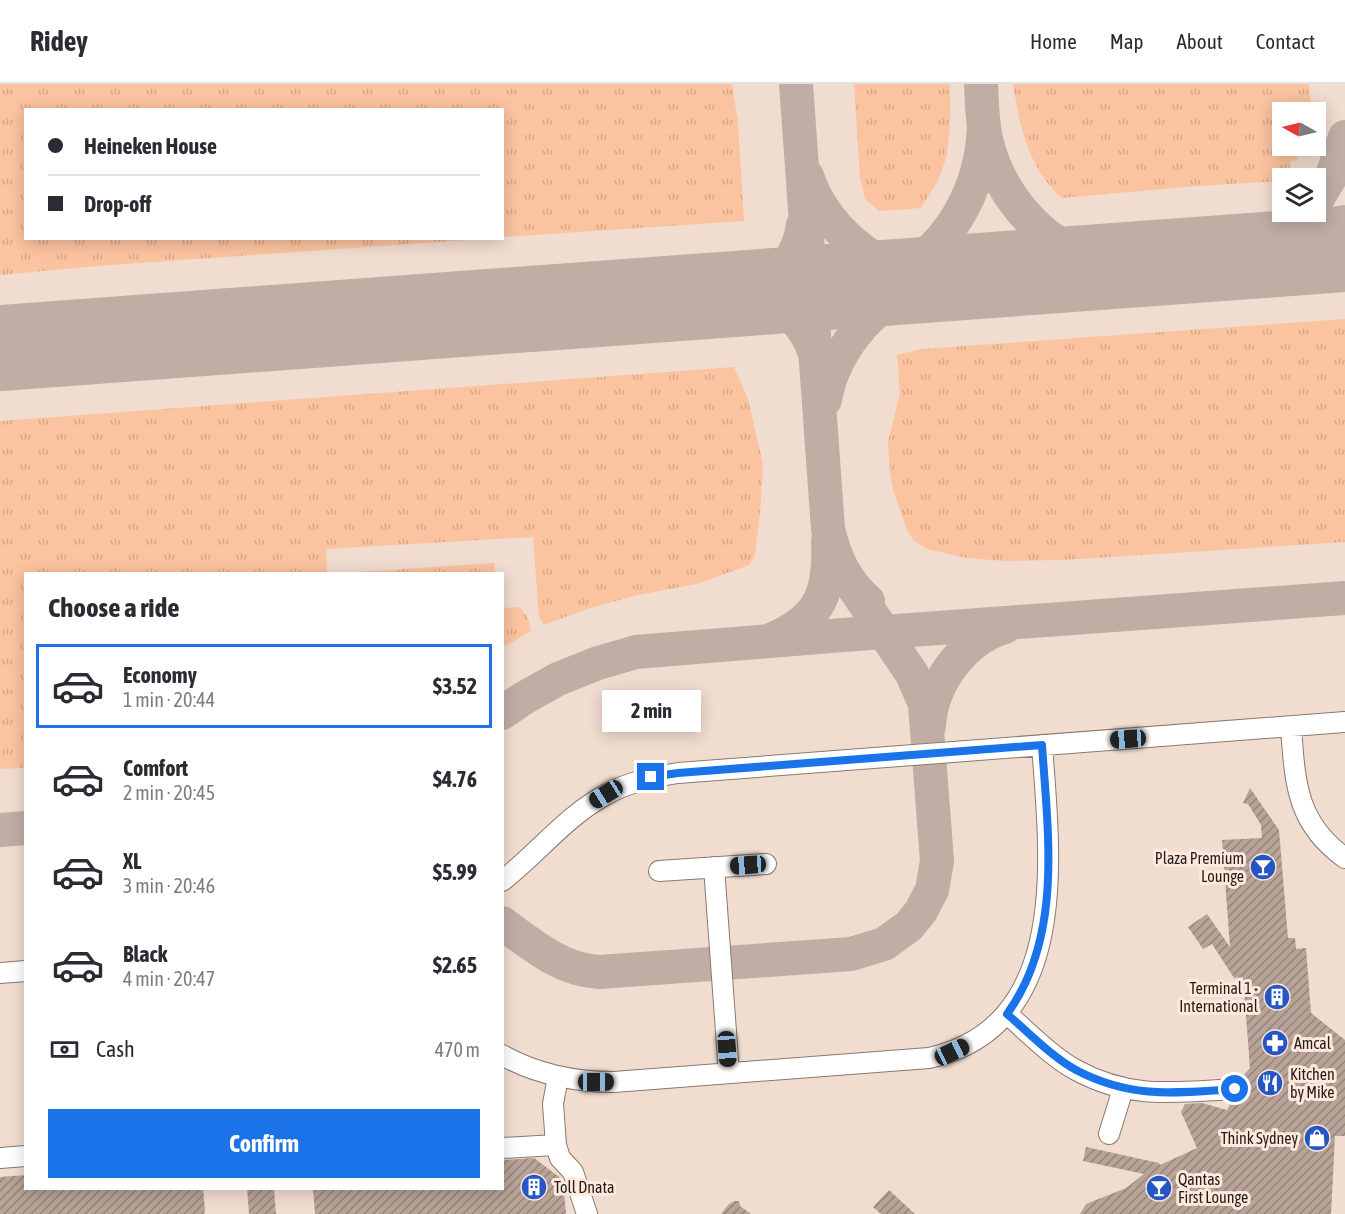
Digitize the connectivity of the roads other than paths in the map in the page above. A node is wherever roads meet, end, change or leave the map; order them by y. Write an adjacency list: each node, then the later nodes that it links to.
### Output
1 (1345, 722): 2 (lane)
2 (1290, 727): 3 (lane); 4 (lane)
3 (1042, 745): 8 (lane); 11 (lane)
4 (1345, 858)
5 (766, 864): 6 (lane)
6 (714, 867): 7 (lane); 13 (lane)
7 (659, 871)
8 (504, 879)
9 (24, 971): 10 (lane)
10 (0, 973)
11 (1007, 1014): 13 (lane); 15 (lane)
12 (504, 1056): 14 (lane)
13 (729, 1073): 14 (lane)
14 (558, 1077): 18 (lane)
15 (1123, 1089): 16 (lane); 17 (lane)
16 (1235, 1089)
17 (1109, 1134)
18 (556, 1145): 19 (lane); 22 (lane)
19 (504, 1148)
20 (24, 1156): 21 (lane)
21 (0, 1158)
22 (587, 1214)

